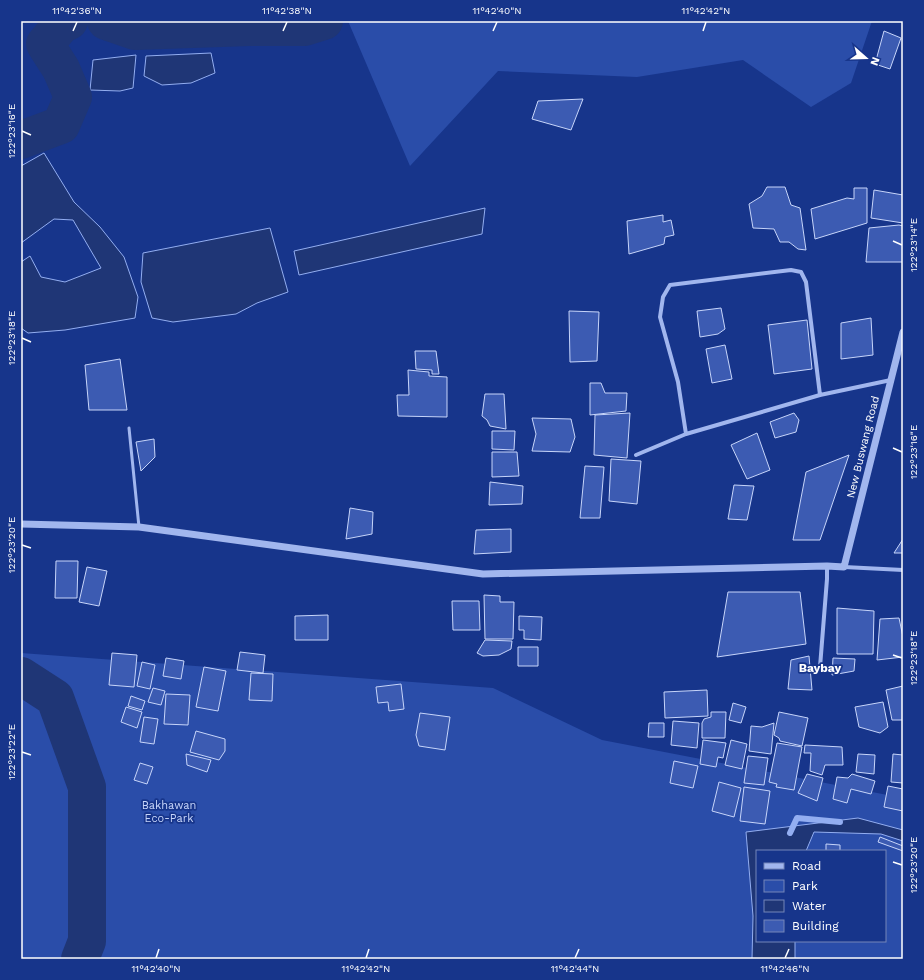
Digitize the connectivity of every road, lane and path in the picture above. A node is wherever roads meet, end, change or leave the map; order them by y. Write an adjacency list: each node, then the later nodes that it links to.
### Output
1 (903, 332): 2 (street, New Buswang Road)
2 (891, 380): 3 (street); 10 (street, New Buswang Road)
3 (820, 395): 5 (street); 5 (street)
4 (129, 428): 8 (lane)
5 (686, 434): 6 (street)
6 (636, 455)
7 (21, 524): 8 (street)
8 (139, 527): 9 (street)
9 (827, 566): 10 (street); 12 (street)
10 (844, 567): 11 (street)
11 (903, 570)
12 (820, 667)

